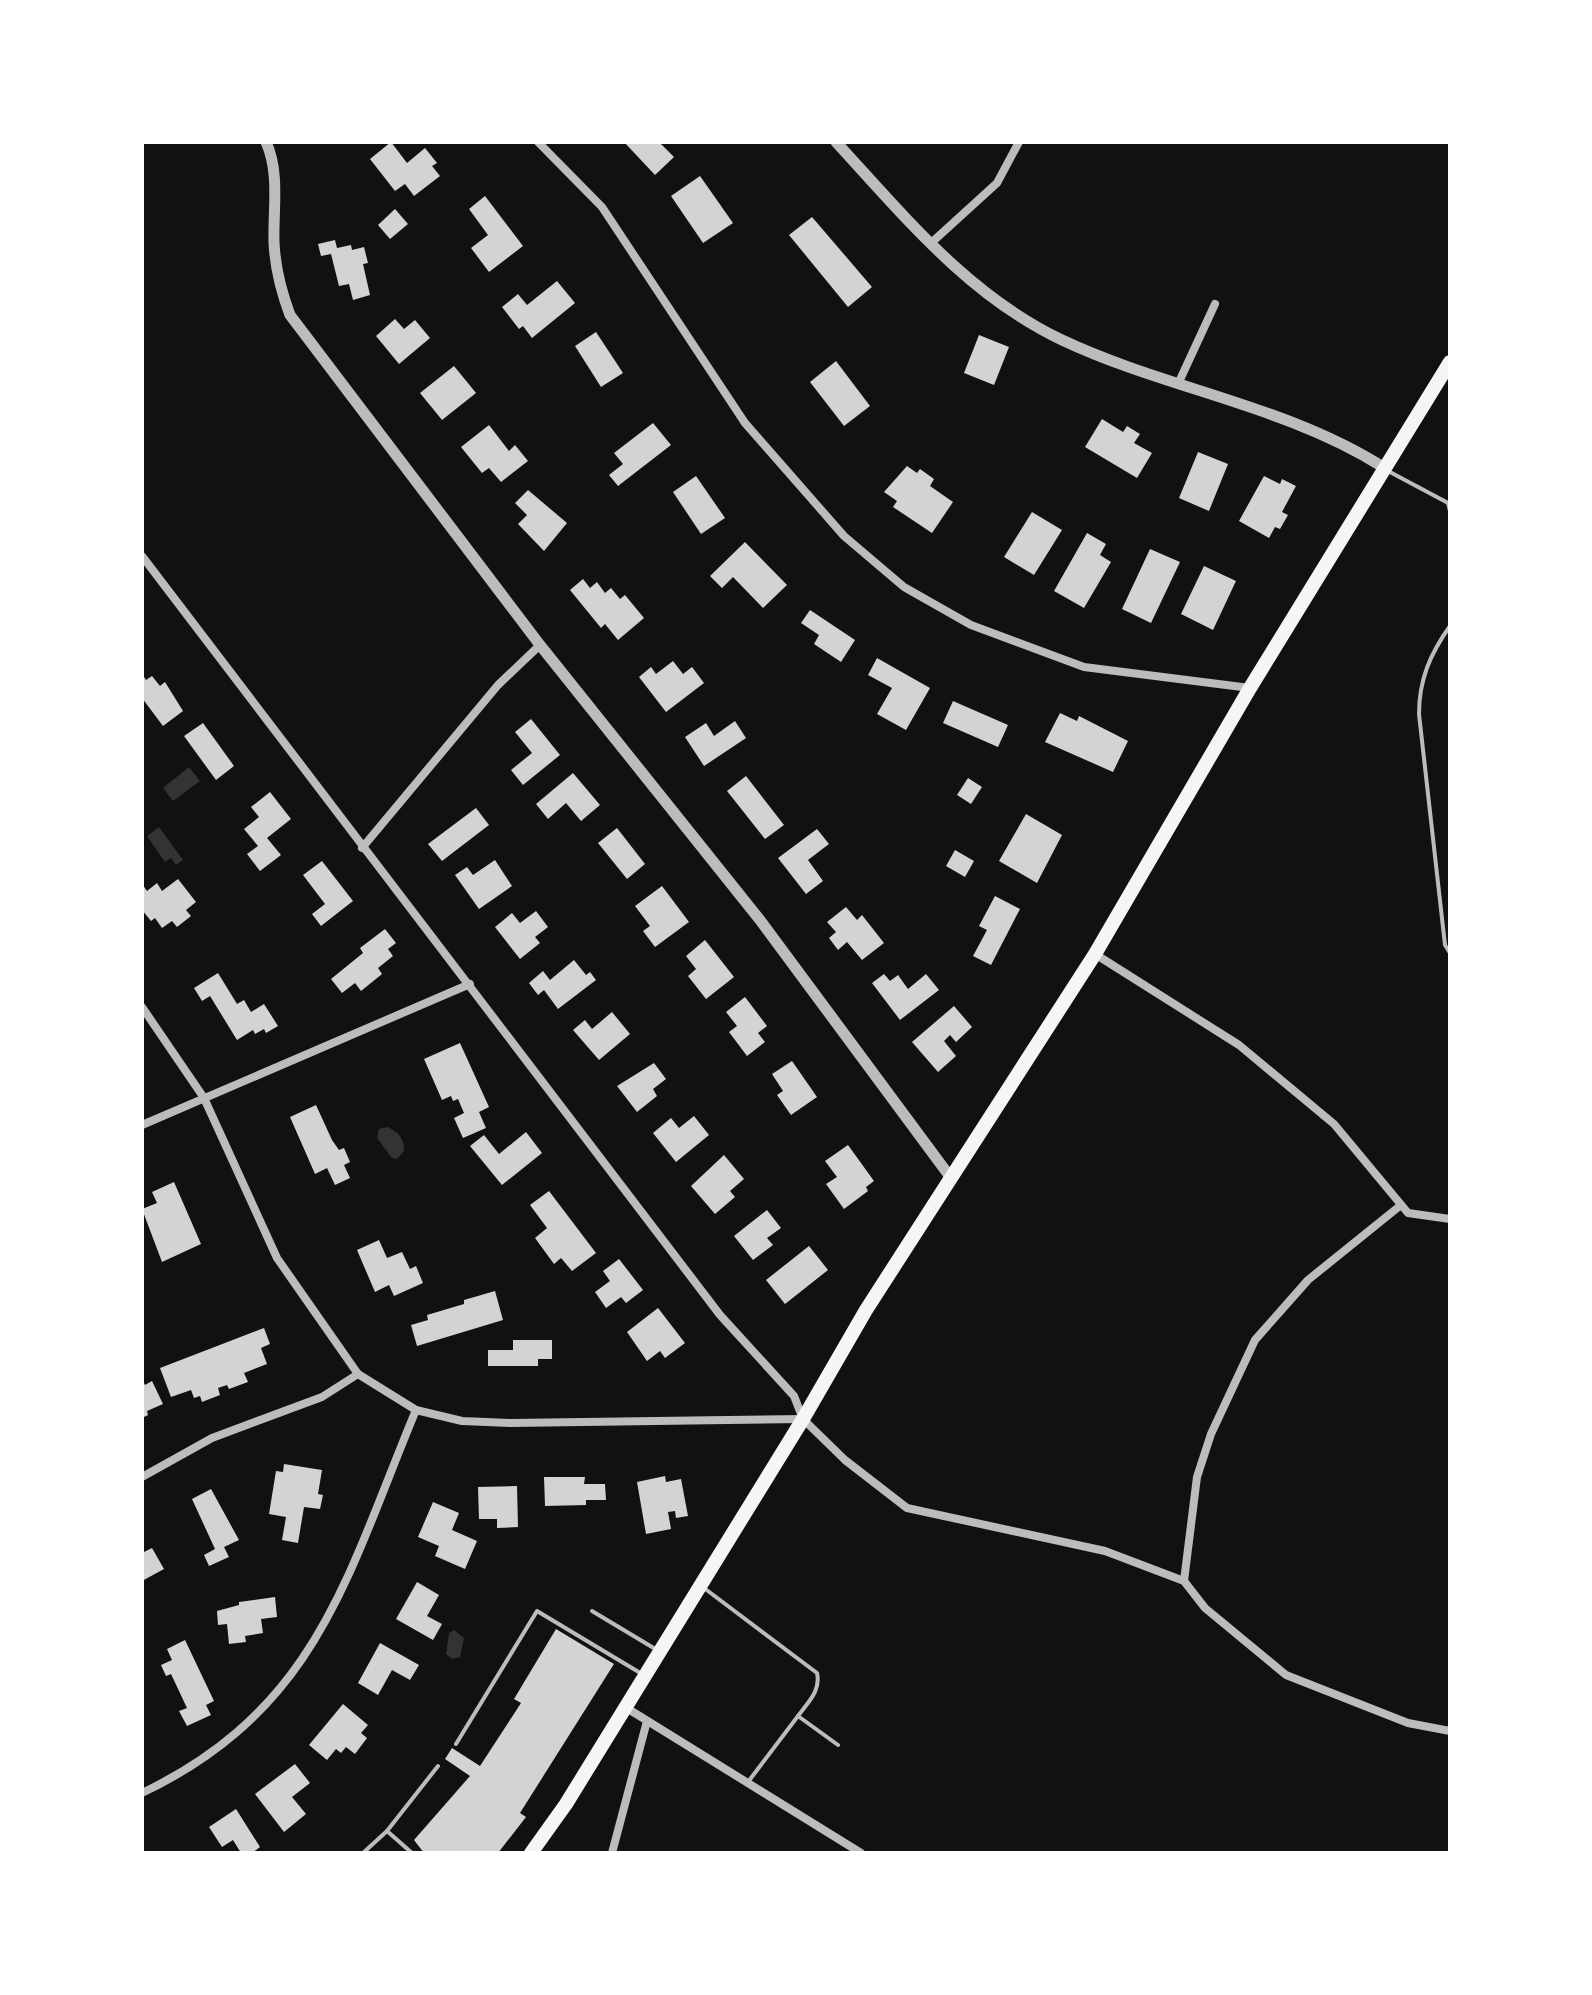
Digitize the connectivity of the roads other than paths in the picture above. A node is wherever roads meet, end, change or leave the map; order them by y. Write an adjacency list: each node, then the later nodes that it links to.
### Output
1 (266, 142): 14 (street)
2 (538, 142): 15 (street)
3 (836, 142): 5 (street)
4 (1019, 142): 5 (street)
5 (930, 244): 8 (street)
6 (1215, 304): 8 (street)
7 (1450, 362): 9 (main road)
8 (1178, 384): 9 (street)
9 (1383, 467): 10 (lane); 15 (main road)
10 (1449, 503): 11 (lane)
11 (1450, 511)
12 (142, 556): 16 (street)
13 (1450, 626): 17 (lane)
14 (540, 645): 16 (street); 23 (street)
15 (1250, 688): 18 (main road)
16 (362, 848): 19 (street)
17 (1450, 953)
18 (1095, 954): 23 (main road); 24 (street)
19 (470, 984): 21 (street); 28 (street)
20 (142, 1007): 21 (street)
21 (204, 1098): 22 (street); 26 (street)
22 (142, 1125)
23 (951, 1178): 28 (main road)
24 (1401, 1205): 25 (street); 30 (street)
25 (1450, 1219)
26 (358, 1374): 27 (street); 29 (street)
27 (416, 1410): 28 (street); 43 (street)
28 (803, 1419): 30 (street); 31 (main road)
29 (142, 1477)
30 (1184, 1581): 38 (street)
31 (699, 1585): 33 (main road); 36 (lane)
32 (592, 1611): 33 (lane)
33 (659, 1652): 34 (main road)
34 (644, 1675): 35 (main road); 39 (lane)
35 (625, 1707): 37 (street); 47 (main road)
36 (798, 1716): 40 (lane); 42 (lane)
37 (647, 1721): 42 (street); 48 (street)
38 (1450, 1731)
39 (456, 1744)
40 (838, 1745)
41 (438, 1766): 44 (lane)
42 (748, 1782): 49 (street)
43 (142, 1793)
44 (387, 1831): 45 (lane); 46 (lane)
45 (363, 1853)
46 (412, 1853)
47 (531, 1853)
48 (612, 1853)
49 (861, 1853)

